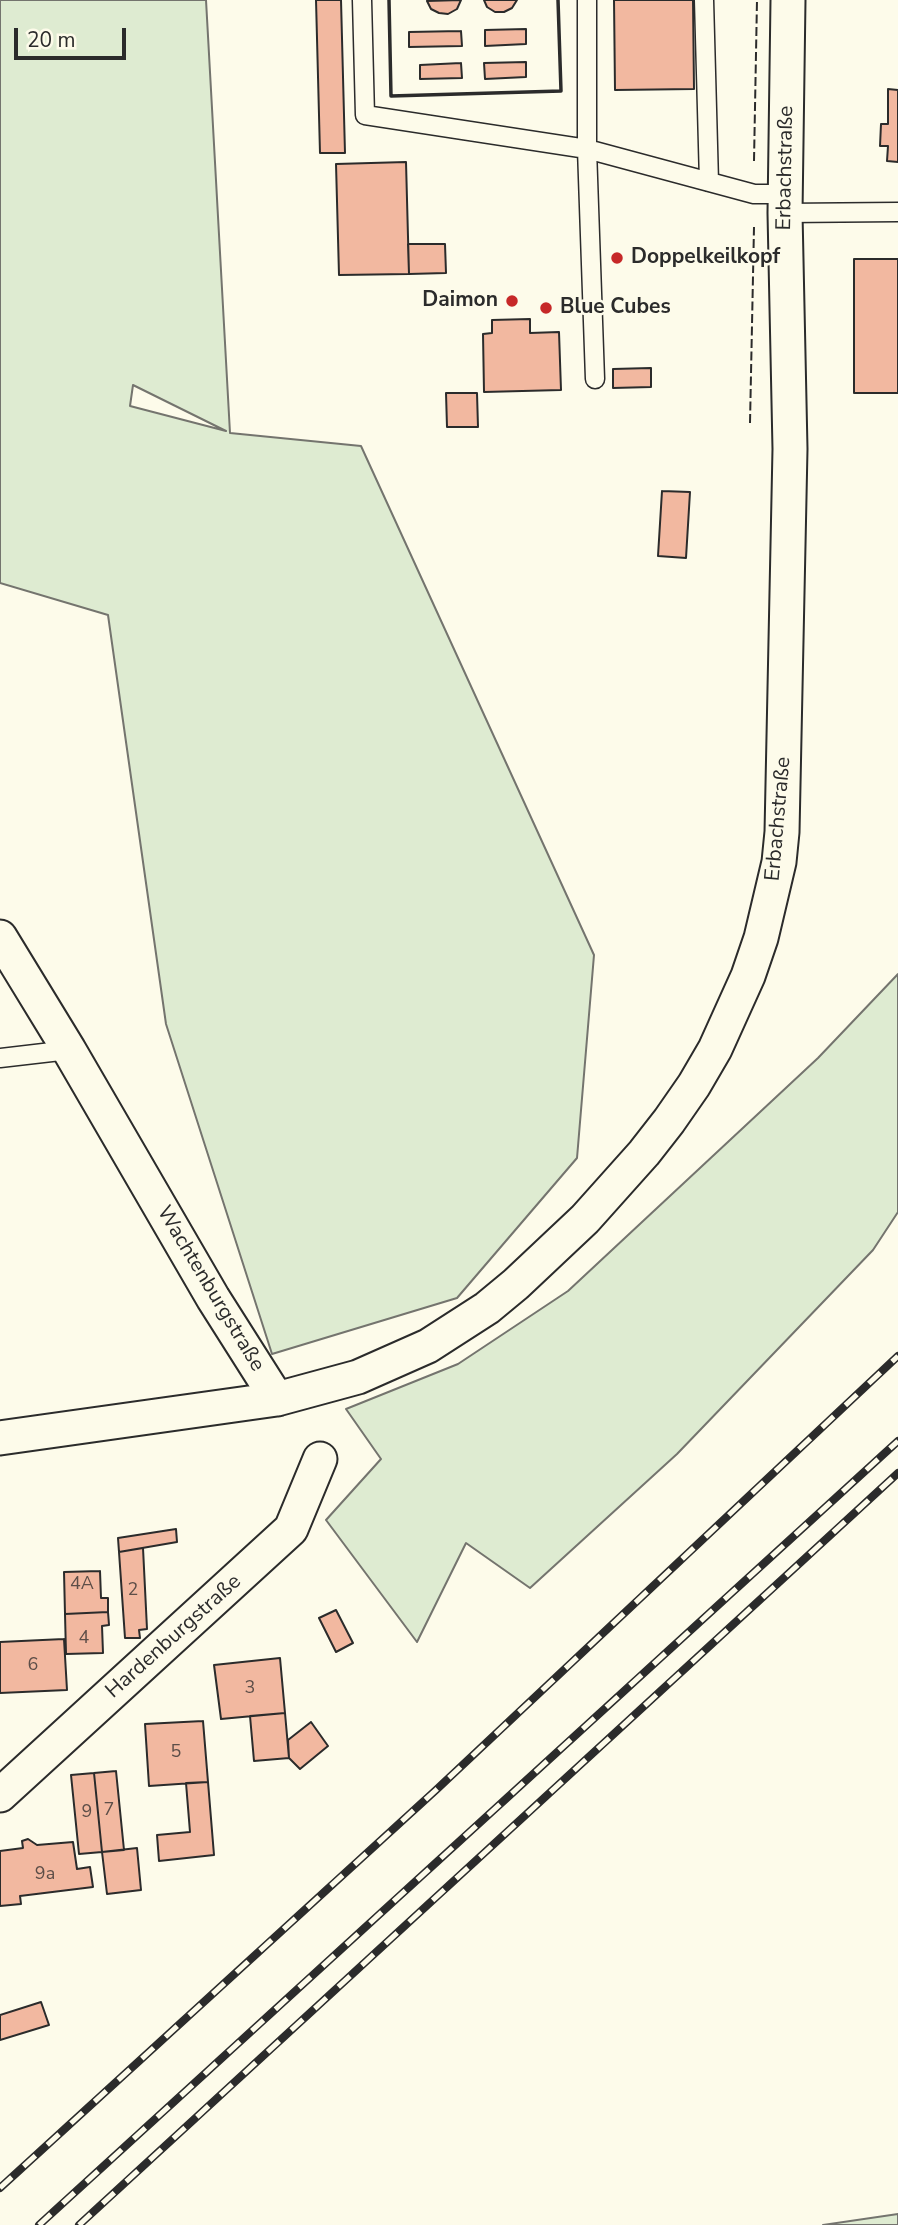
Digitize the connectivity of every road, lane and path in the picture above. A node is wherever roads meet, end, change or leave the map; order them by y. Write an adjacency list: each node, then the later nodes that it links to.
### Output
1 (362, 0): 5 (lane)
2 (587, 0): 5 (lane)
3 (704, 0): 6 (lane)
4 (788, 0): 7 (street, Erbachstraße)
5 (587, 149): 6 (lane); 9 (lane)
6 (709, 182): 7 (lane)
7 (785, 204): 8 (lane); 13 (street, Erbachstraße)
8 (898, 212)
9 (595, 379)
10 (0, 937): 11 (street, Wachtenburgstraße)
11 (69, 1050): 12 (lane); 13 (street, Wachtenburgstraße)
12 (0, 1058)
13 (277, 1399): 14 (street, Wachtenburgstraße)
14 (0, 1438)
15 (320, 1459): 16 (street, Hardenburgstraße)
16 (0, 1795)

